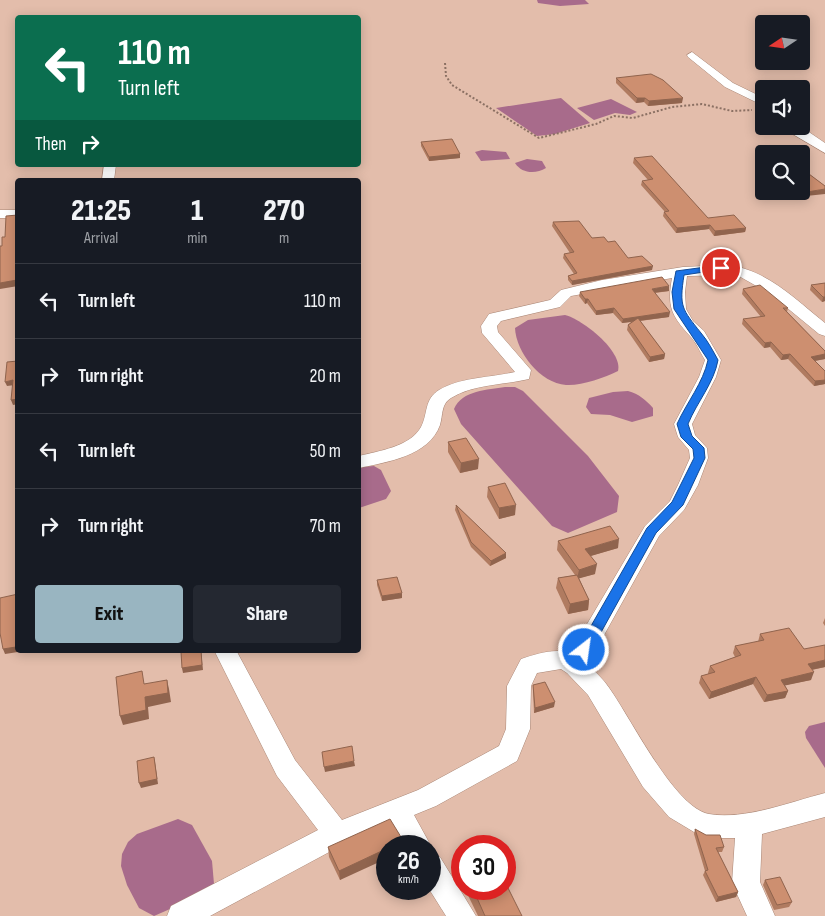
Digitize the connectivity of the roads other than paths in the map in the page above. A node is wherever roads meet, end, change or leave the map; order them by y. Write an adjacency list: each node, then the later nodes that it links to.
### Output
1 (692, 55): 2 (street)
2 (755, 98)
3 (804, 135): 4 (street)
4 (825, 149)
5 (0, 214): 6 (street)
6 (15, 214)
7 (680, 273): 8 (street); 9 (street); 11 (street)
8 (825, 331)
9 (361, 461)
10 (227, 653): 15 (street)
11 (576, 666): 13 (street); 14 (street)
12 (825, 806): 14 (street)
13 (396, 811): 15 (street); 16 (street)
14 (749, 825): 20 (street)
15 (337, 834): 18 (street)
16 (411, 835)
17 (441, 883): 19 (street)
18 (180, 916)
19 (462, 916)
20 (761, 916)

